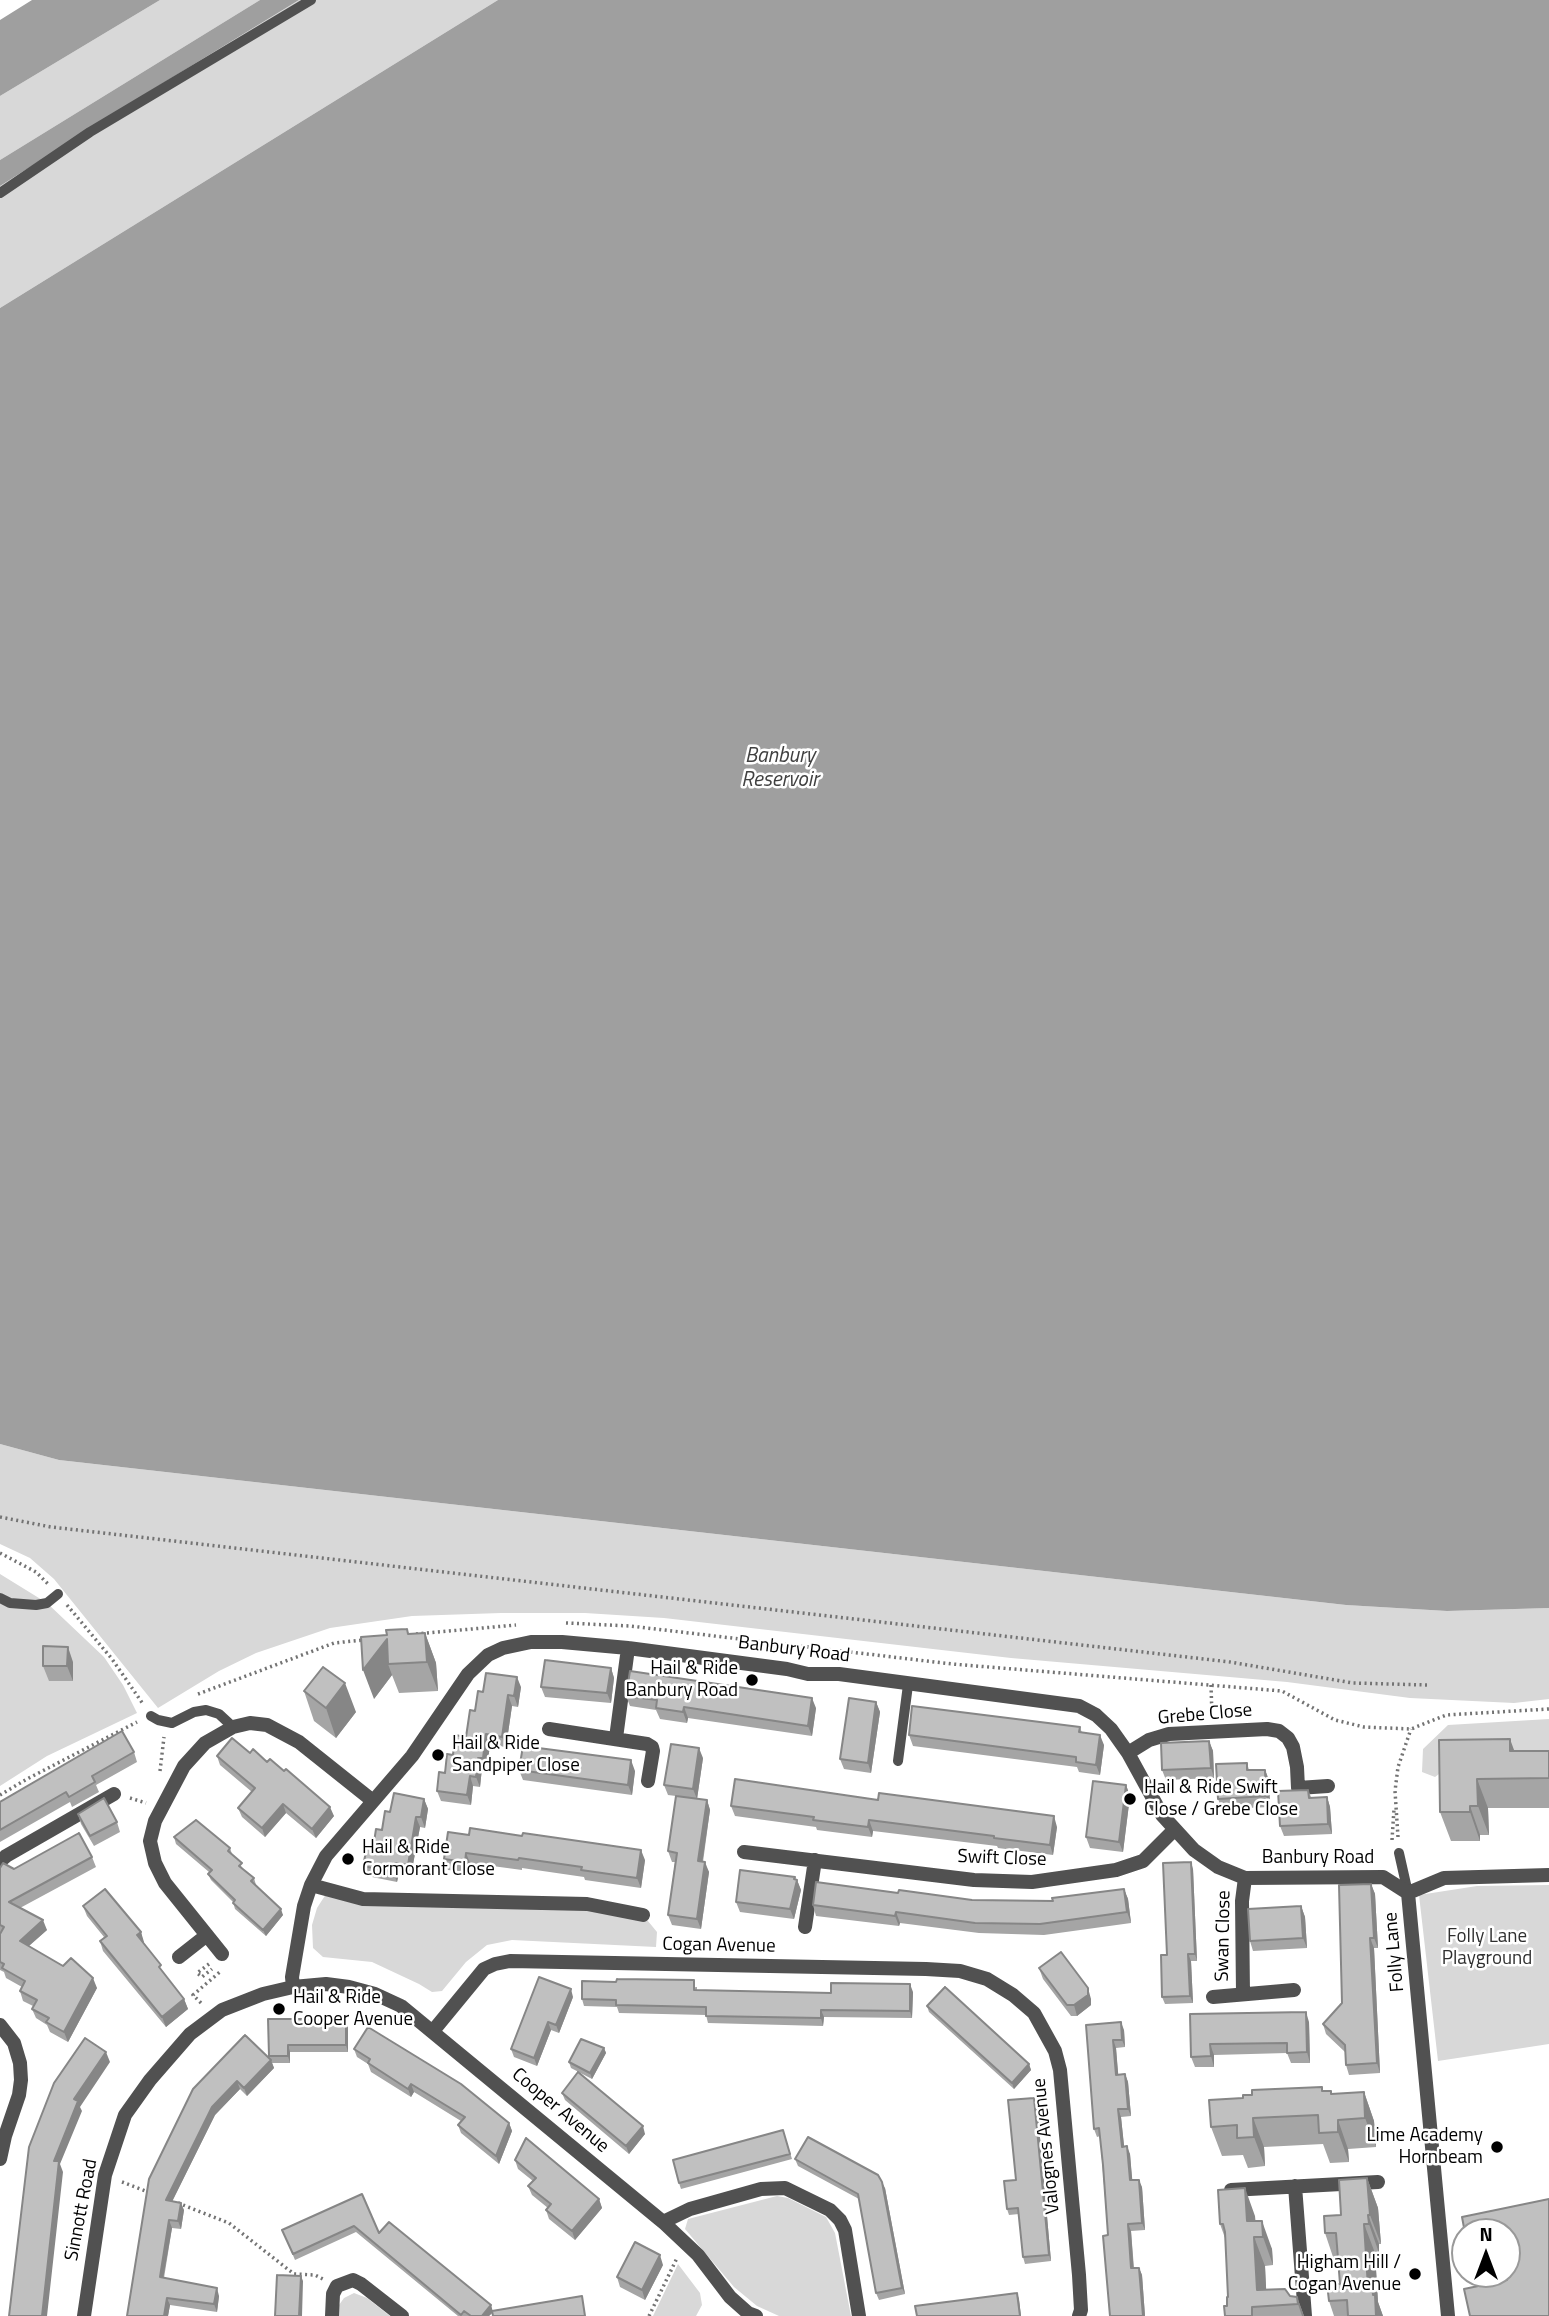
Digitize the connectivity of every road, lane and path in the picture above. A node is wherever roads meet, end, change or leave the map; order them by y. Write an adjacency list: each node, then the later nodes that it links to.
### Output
1 (311, 0): 2 (lane)
2 (0, 193)
3 (0, 1517): 14 (path)
4 (0, 1553): 5 (path)
5 (58, 1594): 6 (lane); 18 (path)
6 (0, 1598)
7 (555, 1623): 13 (path)
8 (518, 1625): 9 (path)
9 (410, 1635)
10 (372, 1639): 15 (path)
11 (628, 1648): 12 (street, Banbury Road); 23 (street); 32 (street, Banbury Road)
12 (908, 1685): 24 (street, Banbury Road); 25 (lane)
13 (1211, 1685): 16 (path); 22 (path)
14 (1427, 1685)
15 (188, 1699)
16 (1211, 1699)
17 (1549, 1709): 22 (path)
18 (146, 1718): 19 (lane); 31 (path)
19 (167, 1722): 20 (lane); 26 (path)
20 (233, 1727): 32 (street); 33 (street)
21 (549, 1729): 23 (street)
22 (1411, 1729): 29 (path)
23 (616, 1738): 27 (street)
24 (1128, 1752): 28 (street, Grebe Close); 34 (street, Banbury Road)
25 (898, 1761)
26 (160, 1766)
27 (648, 1781)
28 (1328, 1786)
29 (1395, 1791): 35 (path); 37 (path)
30 (114, 1794): 33 (path); 39 (street)
31 (0, 1795)
32 (373, 1801): 42 (street, Banbury Road)
33 (161, 1807): 46 (street)
34 (1174, 1830): 38 (street, Swift Close); 41 (street, Banbury Road)
35 (1392, 1842)
36 (744, 1852): 38 (street, Swift Close)
37 (1399, 1853): 43 (lane, Folly Lane)
38 (815, 1860): 45 (street)
39 (0, 1861)
40 (1549, 1875): 43 (street)
41 (1245, 1878): 43 (street, Banbury Road); 52 (street, Swan Close)
42 (311, 1885): 44 (street); 50 (street, Banbury Road)
43 (1408, 1893): 76 (street, Folly Lane)
44 (643, 1916)
45 (805, 1927)
46 (207, 1935): 47 (street); 48 (street)
47 (179, 1957)
48 (223, 1961): 48 (path); 54 (path)
49 (926, 1969): 56 (street, Cogan Avenue); 74 (street, Valognes Avenue)
50 (293, 1987): 54 (street, Cooper Avenue); 56 (street, Cooper Avenue)
51 (1294, 1990): 52 (street, Swan Close)
52 (1243, 1994): 53 (street, Swan Close)
53 (1213, 1997)
54 (214, 2015): 57 (street, Cooper Avenue)
55 (0, 2025): 58 (street)
56 (433, 2031): 65 (street, Cooper Avenue)
57 (150, 2080): 69 (street, Sinnott Road)
58 (0, 2159)
59 (1378, 2182): 61 (street)
60 (125, 2183): 63 (path)
61 (1295, 2186): 62 (street); 75 (street)
62 (1231, 2190)
63 (151, 2193)
64 (177, 2203): 67 (path)
65 (663, 2221): 66 (street, Cooper Avenue); 73 (street)
66 (685, 2242): 68 (street, Cooper Avenue); 72 (path)
67 (315, 2275)
68 (749, 2315)
69 (84, 2316)
70 (332, 2316): 71 (street)
71 (402, 2316)
72 (649, 2316)
73 (859, 2316)
74 (1079, 2316)
75 (1305, 2316)
76 (1448, 2316)

